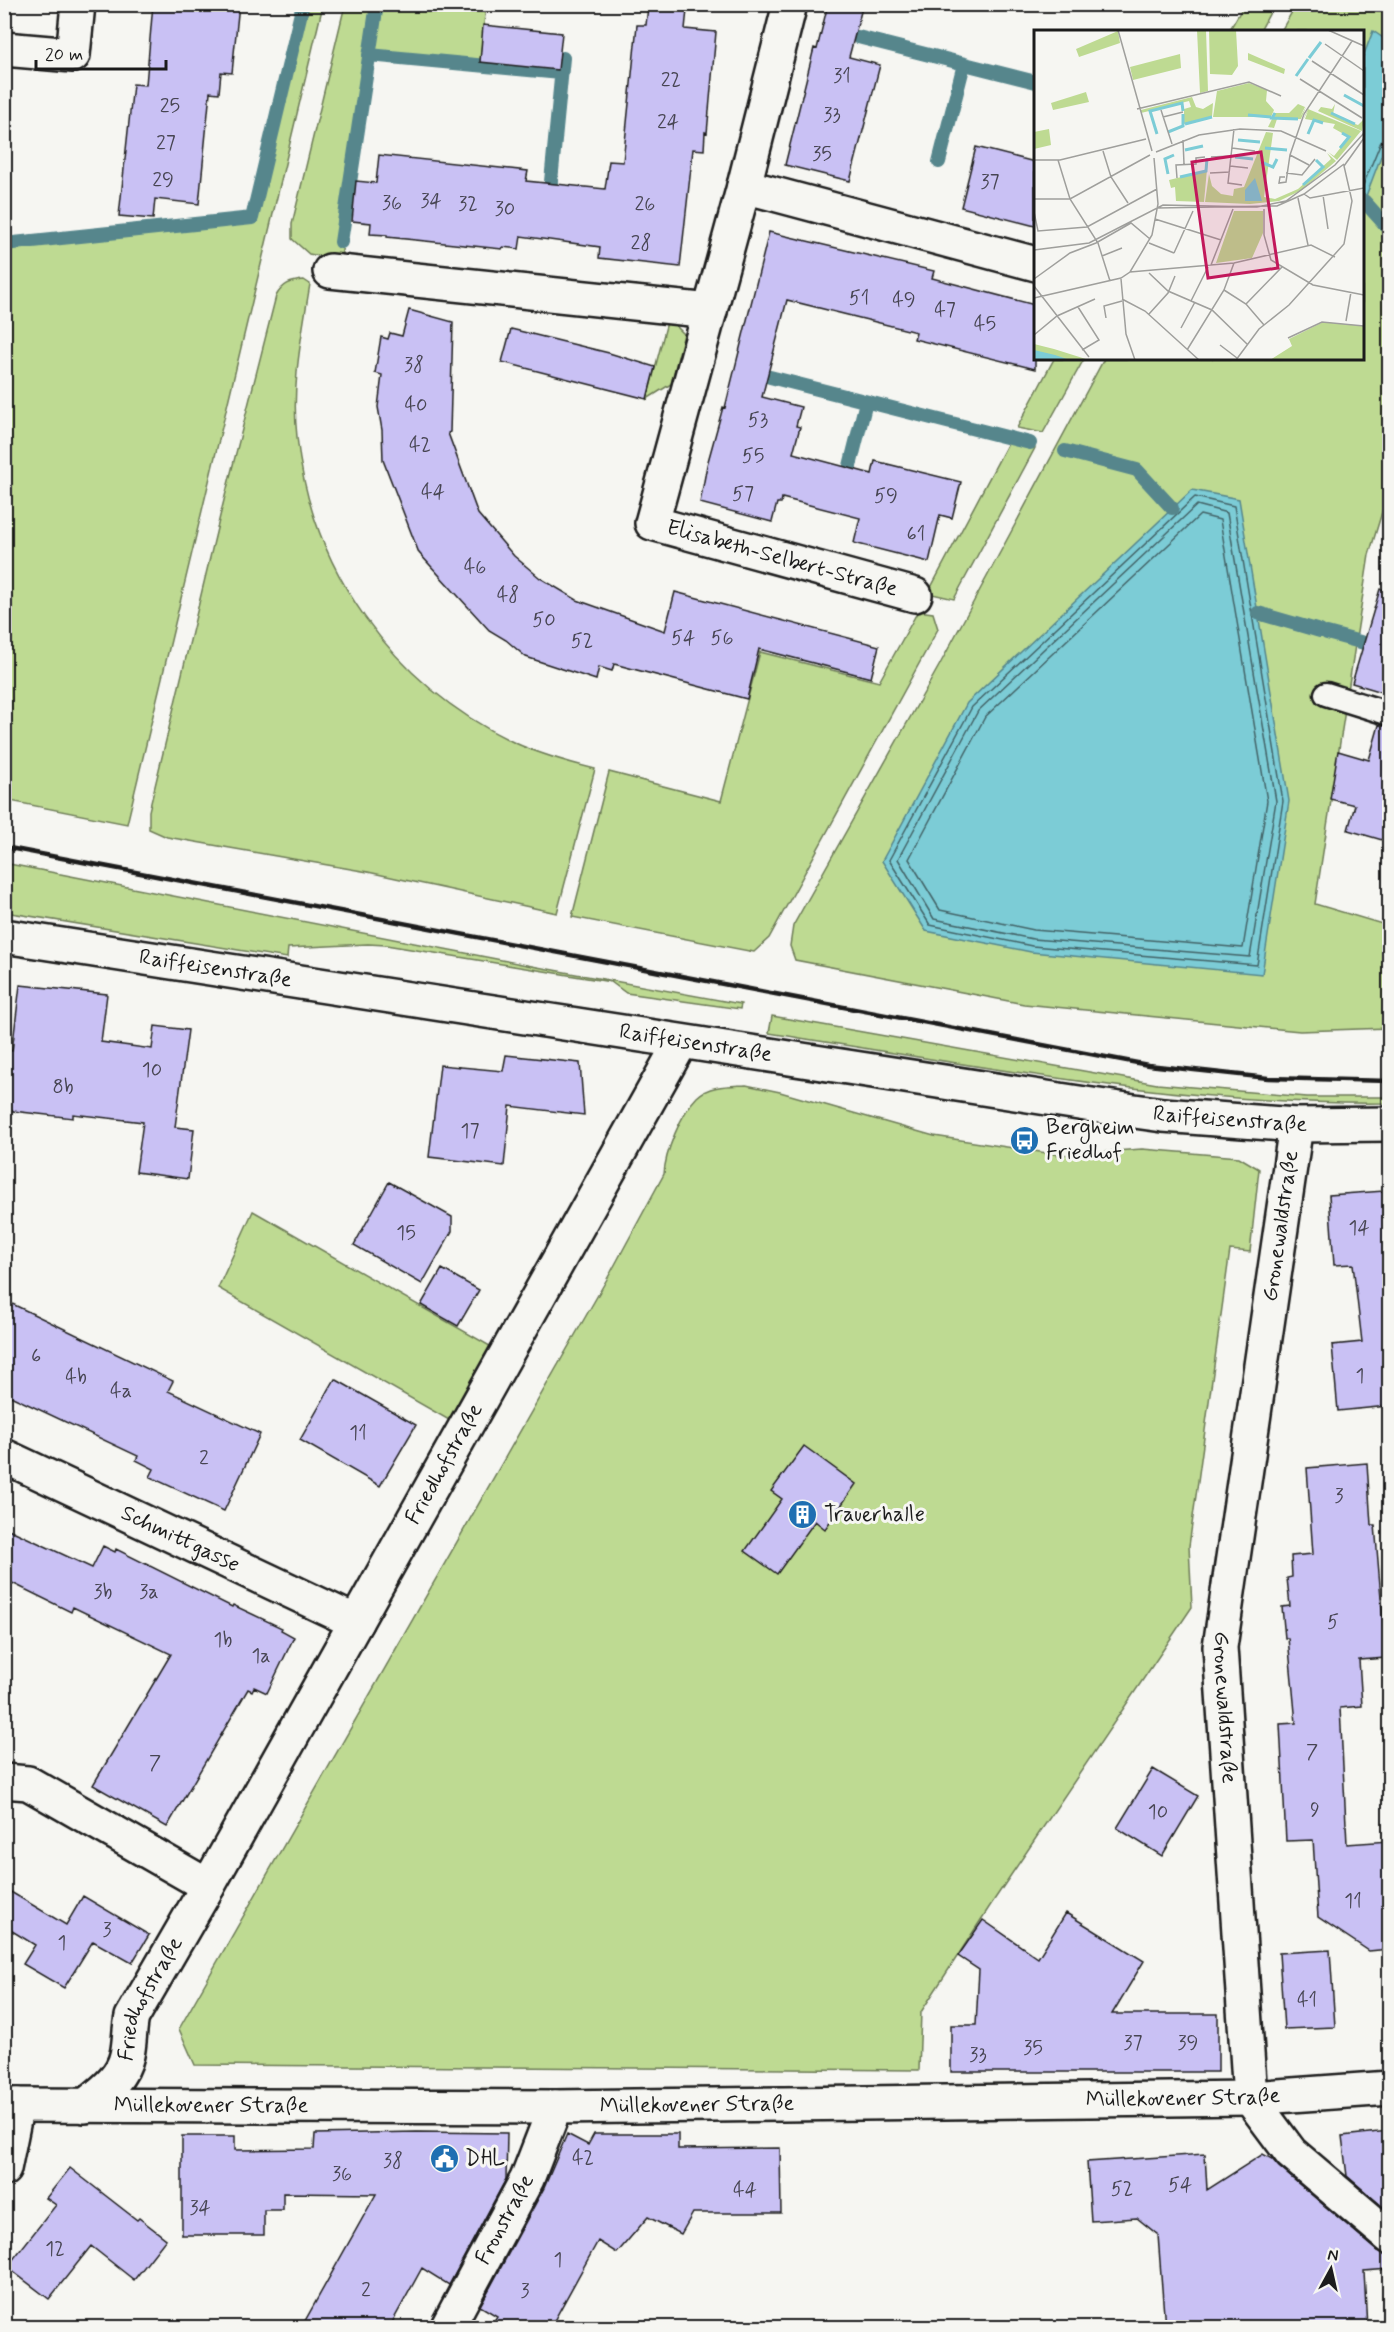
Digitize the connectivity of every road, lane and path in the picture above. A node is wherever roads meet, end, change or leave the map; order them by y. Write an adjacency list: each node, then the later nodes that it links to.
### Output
1 (78, 4): 3 (street)
2 (790, 4): 4 (street, Elisabeth-Selbert-Straße)
3 (4, 49)
4 (744, 186): 5 (street); 7 (street, Elisabeth-Selbert-Straße)
5 (1034, 264)
6 (330, 271): 7 (street)
7 (710, 311): 8 (street, Elisabeth-Selbert-Straße)
8 (915, 595)
9 (1326, 694): 10 (lane)
10 (1389, 714)
11 (4, 936): 12 (street, Raiffeisenstraße)
12 (681, 1042): 14 (street, Raiffeisenstraße); 16 (street, Friedhofstraße)
13 (1389, 1124): 14 (street, Raiffeisenstraße)
14 (1296, 1125): 20 (street, Gronewaldstraße)
15 (4, 1456): 16 (street, Schmittgasse)
16 (356, 1622): 18 (street, Friedhofstraße)
17 (4, 1781): 18 (street)
18 (208, 1886): 22 (street, Friedhofstraße)
19 (1389, 2088): 20 (street, Müllekovener Straße)
20 (1250, 2098): 23 (street, Müllekovener Straße); 25 (street)
21 (11, 2105): 22 (street, Müllekovener Straße); 24 (street)
22 (85, 2106): 23 (street, Müllekovener Straße)
23 (555, 2107): 26 (street, Fronstraße)
24 (4, 2169)
25 (1389, 2237)
26 (447, 2328)

